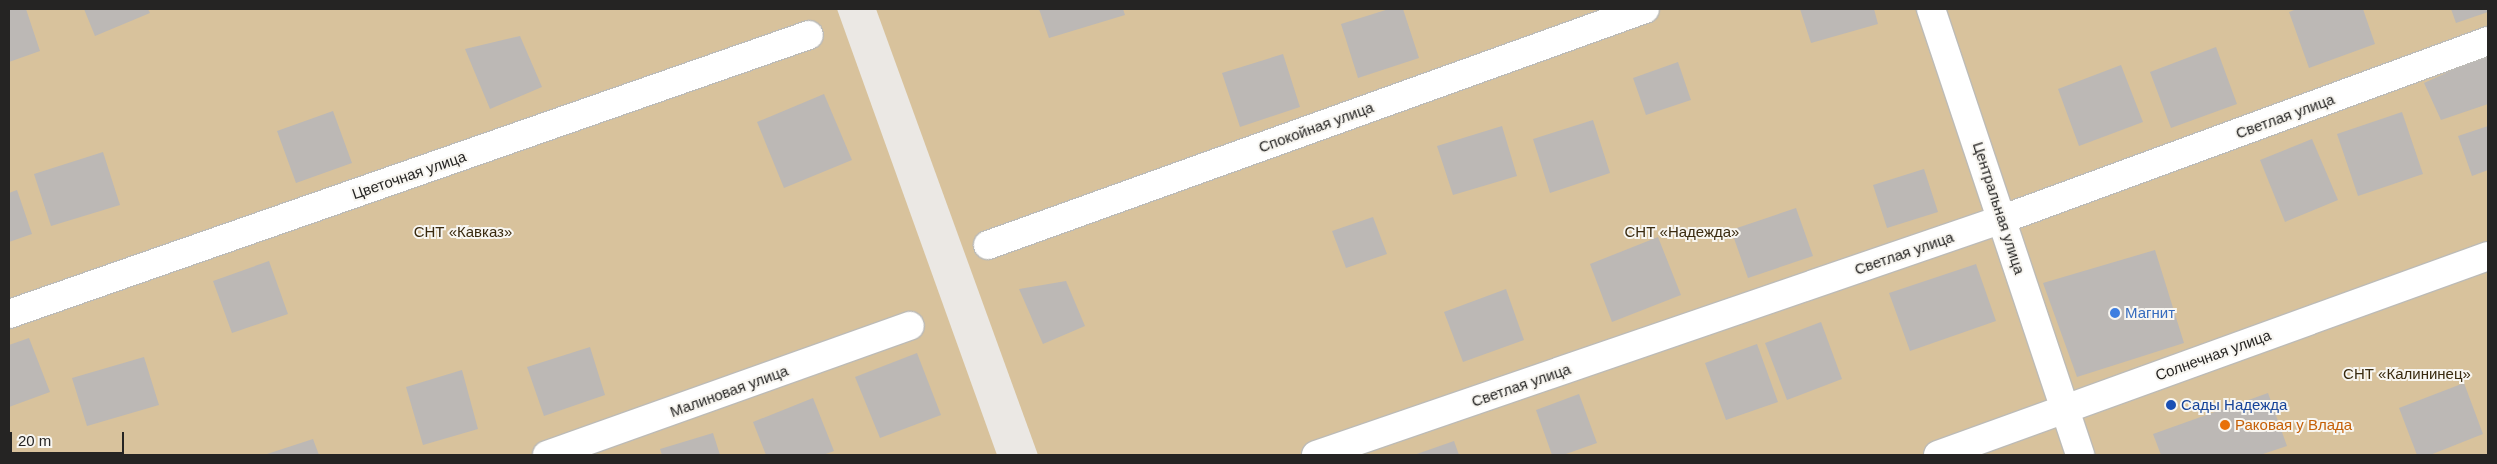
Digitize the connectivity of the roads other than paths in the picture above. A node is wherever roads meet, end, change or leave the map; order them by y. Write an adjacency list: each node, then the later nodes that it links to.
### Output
1 (1645, 9): 6 (street, Спокойная улица)
2 (1931, 9): 5 (street, Центральная улица)
3 (809, 35): 8 (street, Цветочная улица)
4 (2488, 41): 5 (street, Светлая улица)
5 (2003, 219): 10 (street, Центральная улица); 12 (street, Светлая улица)
6 (988, 245)
7 (2488, 256): 10 (street, Солнечная улица)
8 (9, 314)
9 (910, 326): 11 (street, Малиновая улица)
10 (2062, 409): 13 (street, Солнечная улица); 14 (street, Центральная улица)
11 (547, 455)
12 (1316, 455)
13 (1938, 455)
14 (2080, 455)

